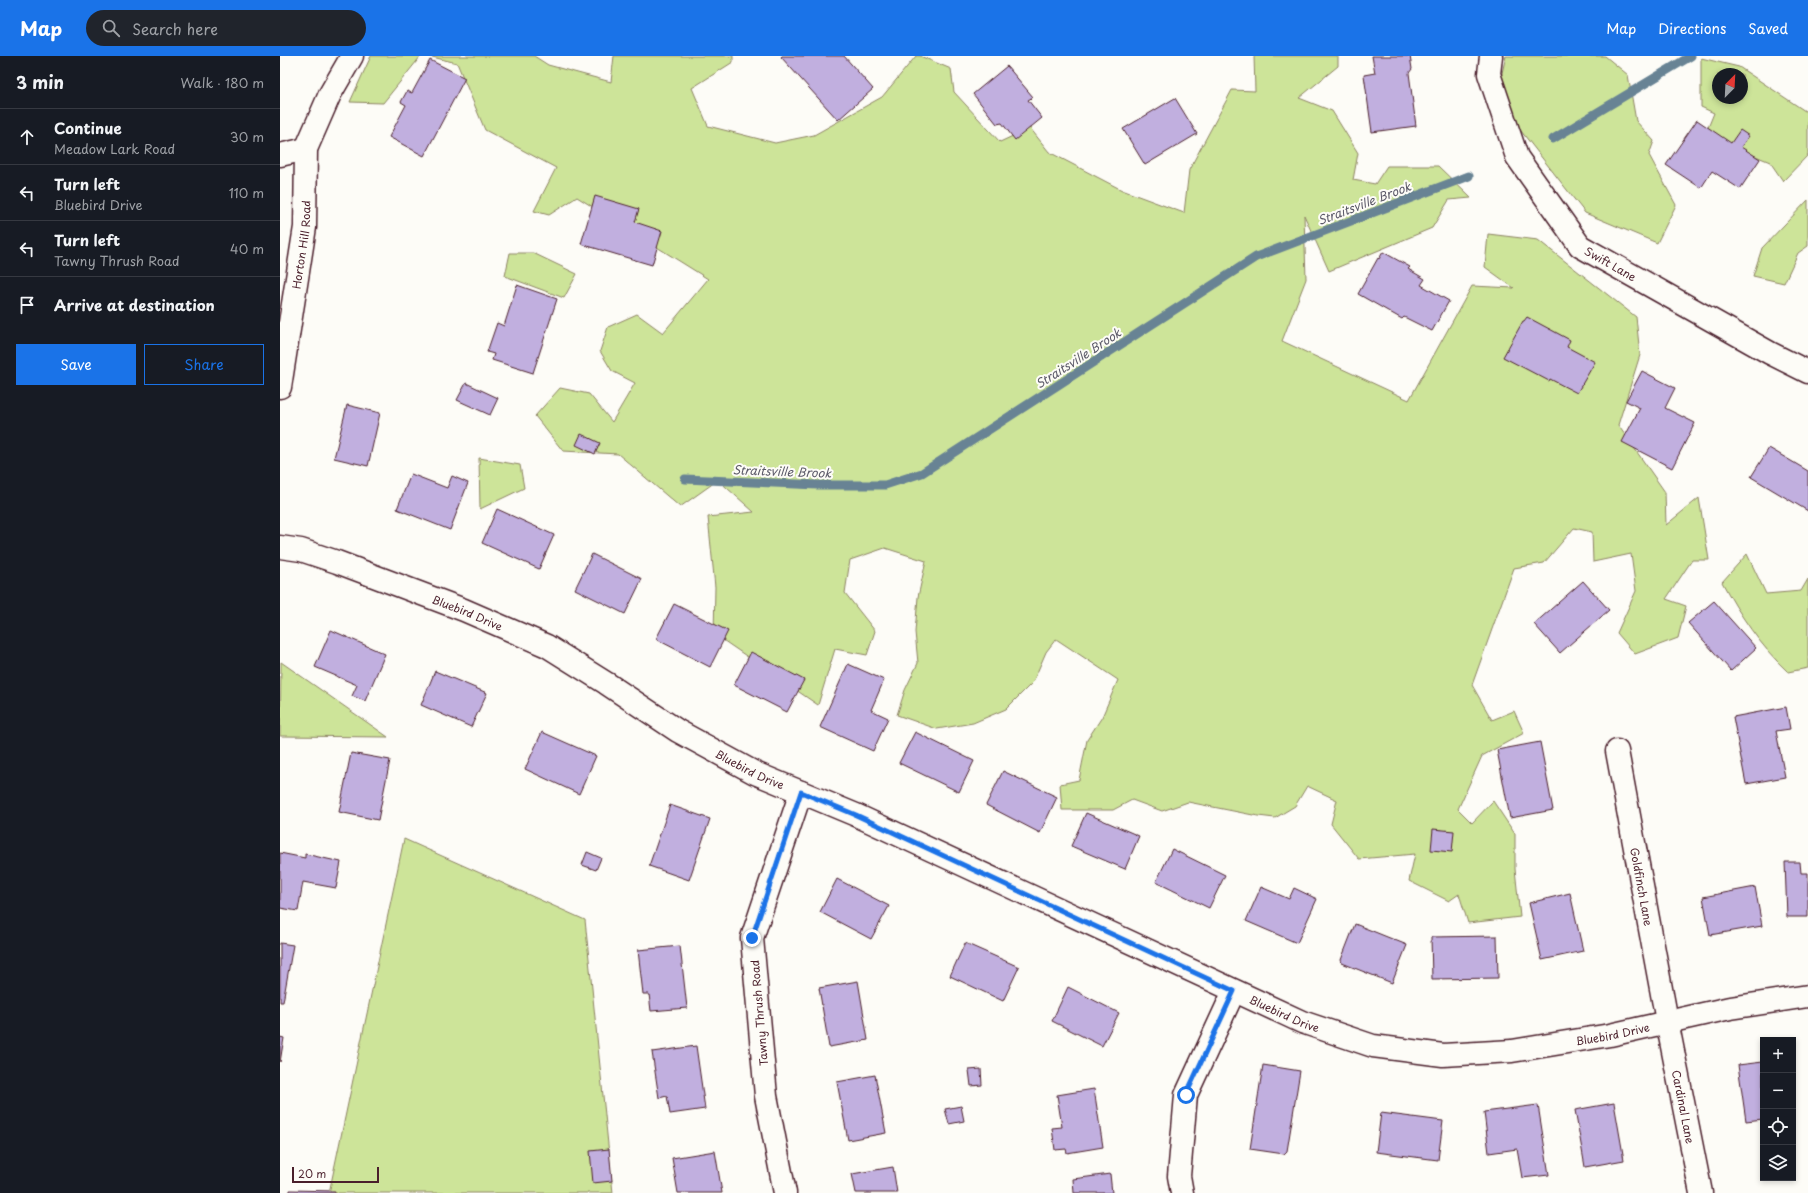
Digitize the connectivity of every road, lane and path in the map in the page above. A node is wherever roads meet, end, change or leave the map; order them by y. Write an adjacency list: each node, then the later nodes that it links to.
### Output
1 (352, 56): 3 (street)
2 (1491, 56): 5 (street, Swift Lane)
3 (306, 149): 4 (street); 6 (street, Horton Hill Road)
4 (280, 155)
5 (1808, 372)
6 (280, 387)
7 (280, 547): 9 (street, Bluebird Drive)
8 (1617, 751): 12 (street, Goldfinch Lane)
9 (801, 792): 10 (street, Bluebird Drive); 13 (street, Tawny Thrush Road)
10 (1234, 991): 12 (street, Bluebird Drive); 14 (street)
11 (1808, 996): 12 (street, Bluebird Drive)
12 (1667, 1022): 15 (street, Cardinal Lane)
13 (785, 1193)
14 (1182, 1193)
15 (1701, 1193)

